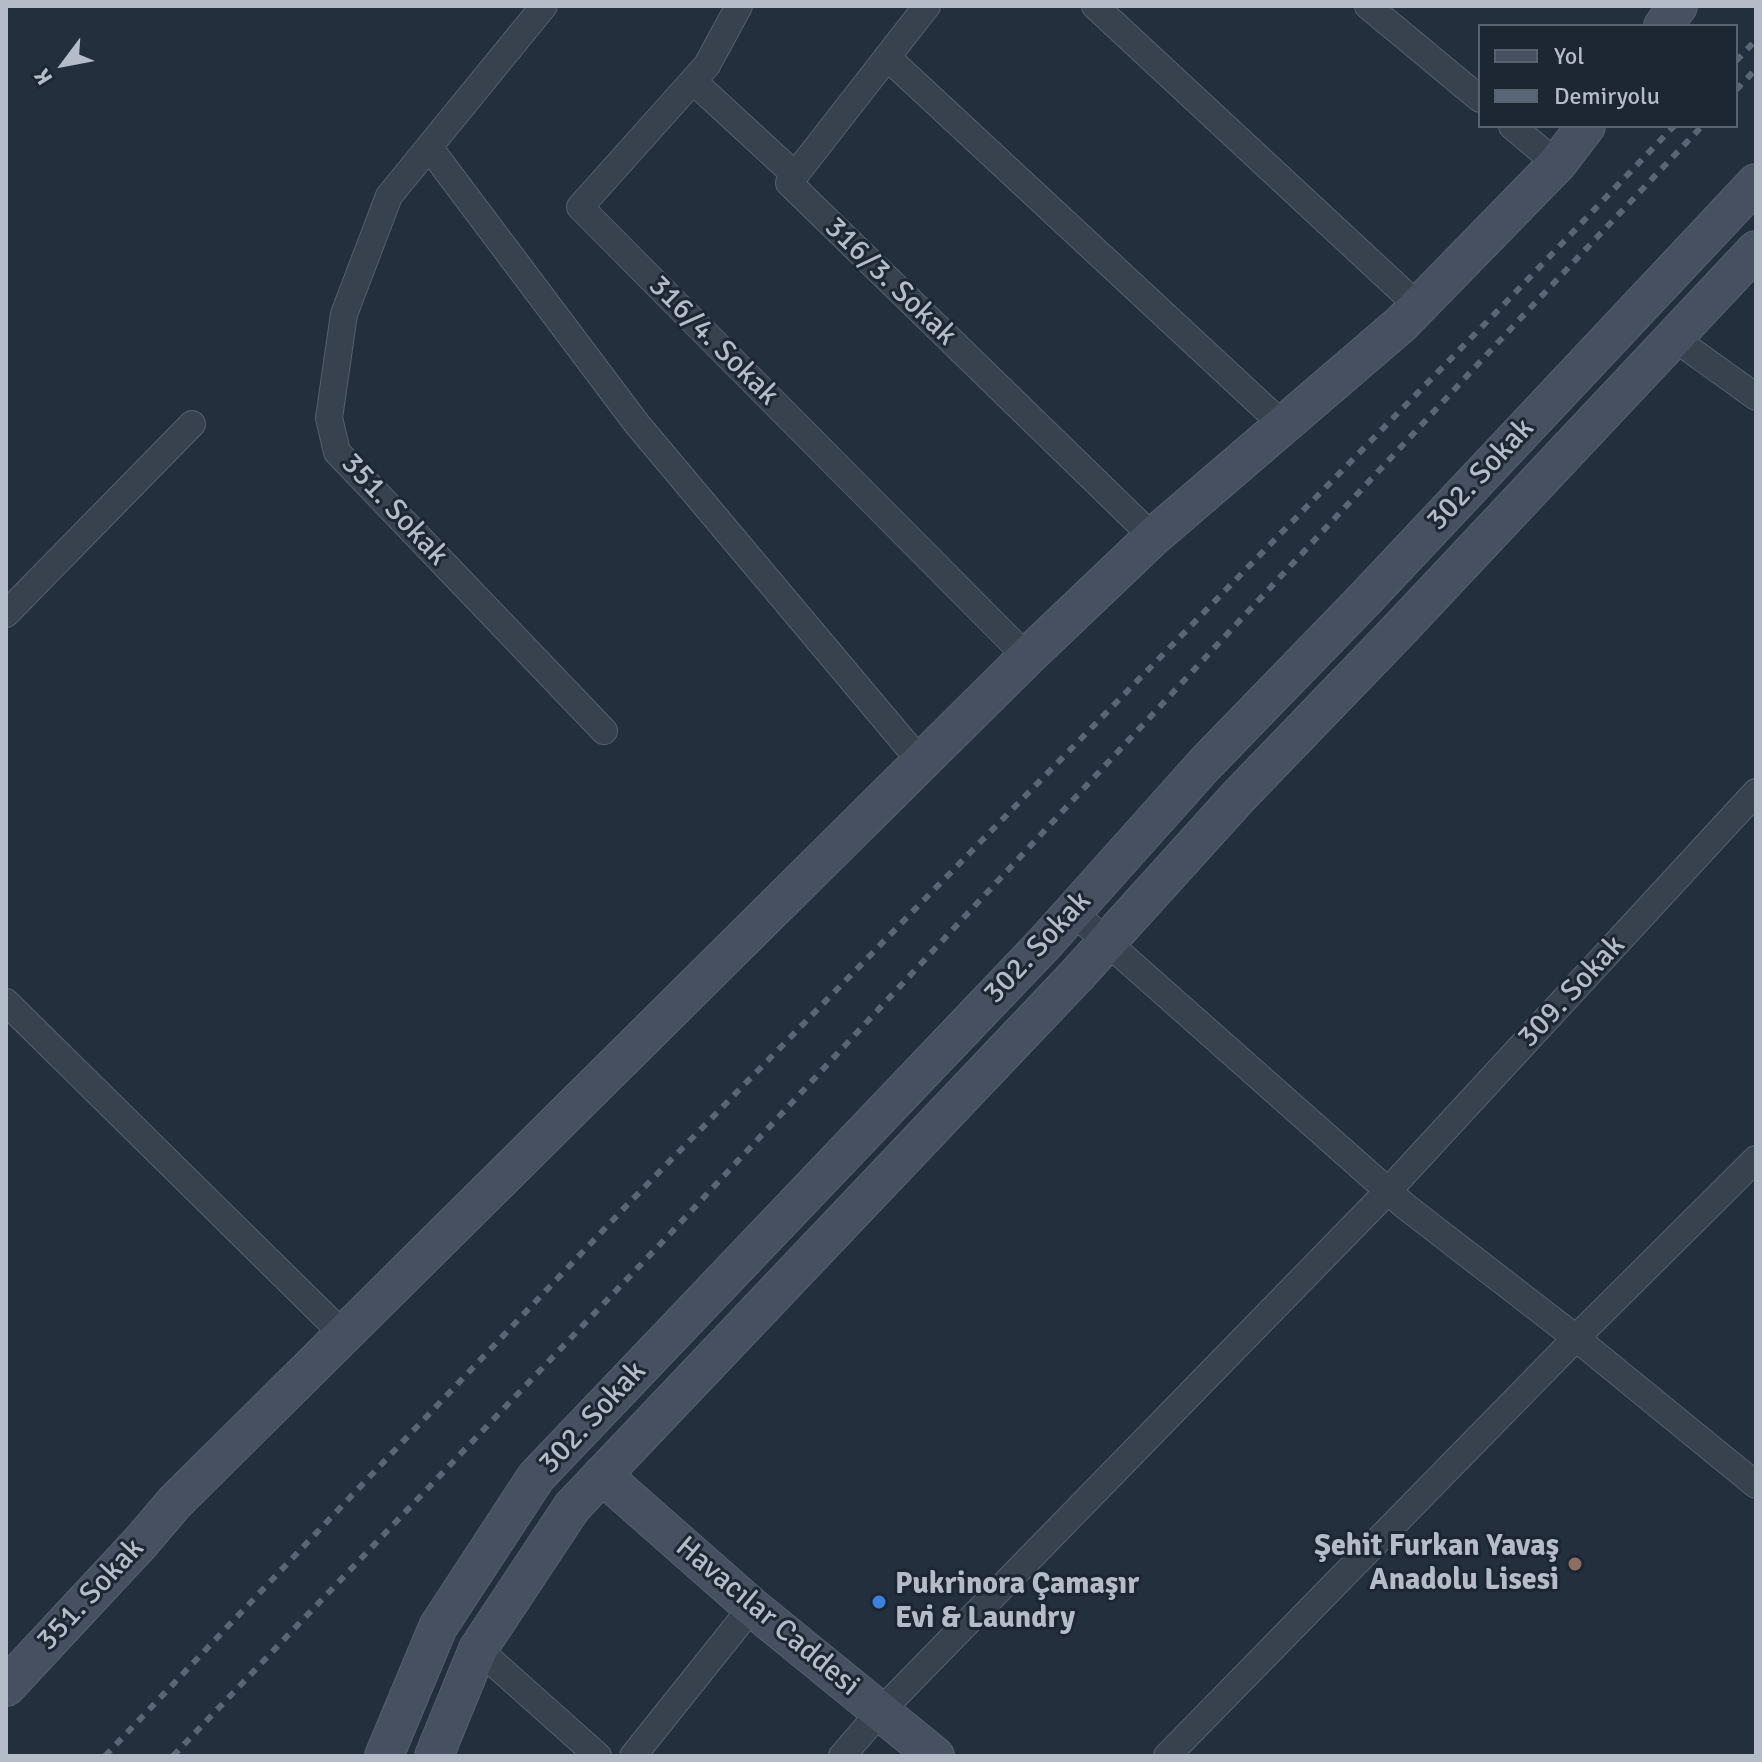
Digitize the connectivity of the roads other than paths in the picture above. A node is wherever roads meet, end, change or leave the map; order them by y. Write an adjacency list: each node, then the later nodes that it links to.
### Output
1 (544, 6): 13 (street, 351. Sokak)
2 (739, 6): 9 (street, 316/4. Sokak)
3 (927, 6): 8 (street)
4 (1095, 6): 18 (street)
5 (1368, 6): 10 (street)
6 (1678, 6): 7 (main road)
7 (1664, 24)
8 (887, 57): 15 (street); 22 (street)
9 (693, 81): 15 (street); 25 (street, 316/4. Sokak)
10 (1478, 97)
11 (1514, 128): 14 (street)
12 (1584, 128): 14 (main road, 351. Sokak)
13 (429, 147): 26 (street, 351. Sokak); 27 (street)
14 (1557, 164): 18 (main road, 351. Sokak)
15 (795, 175): 23 (street, 316/3. Sokak)
16 (1756, 183): 29 (main road, 302. Sokak)
17 (1756, 250): 19 (main road, 302. Sokak)
18 (1418, 306): 22 (main road, 351. Sokak)
19 (1674, 338): 20 (street); 30 (main road, 302. Sokak)
20 (1756, 397)
21 (192, 424): 24 (street)
22 (1283, 425): 23 (main road, 351. Sokak)
23 (1153, 537): 25 (main road, 351. Sokak)
24 (6, 614)
25 (1027, 657): 27 (main road, 351. Sokak)
26 (604, 731)
27 (921, 762): 34 (main road, 351. Sokak)
28 (1756, 792): 33 (street, 309. Sokak)
29 (1073, 912): 30 (street); 42 (main road, 302. Sokak)
30 (1107, 942): 33 (street); 36 (main road, 302. Sokak)
31 (6, 1002): 34 (street)
32 (1756, 1159): 35 (street)
33 (1388, 1191): 35 (street); 41 (street, 309. Sokak)
34 (344, 1335): 40 (main road, 351. Sokak)
35 (1576, 1338): 37 (street); 48 (street)
36 (602, 1475): 38 (main road, Havacılar Caddesi); 39 (main road, 302. Sokak)
37 (1756, 1485)
38 (752, 1607): 41 (main road, Havacılar Caddesi); 45 (street)
39 (478, 1649): 43 (main road, 302. Sokak); 44 (street)
40 (6, 1687)
41 (880, 1712): 46 (street, 309. Sokak); 47 (main road, Havacılar Caddesi)
42 (384, 1756)
43 (434, 1756)
44 (598, 1756)
45 (633, 1756)
46 (842, 1756)
47 (935, 1756)
48 (1167, 1756)

